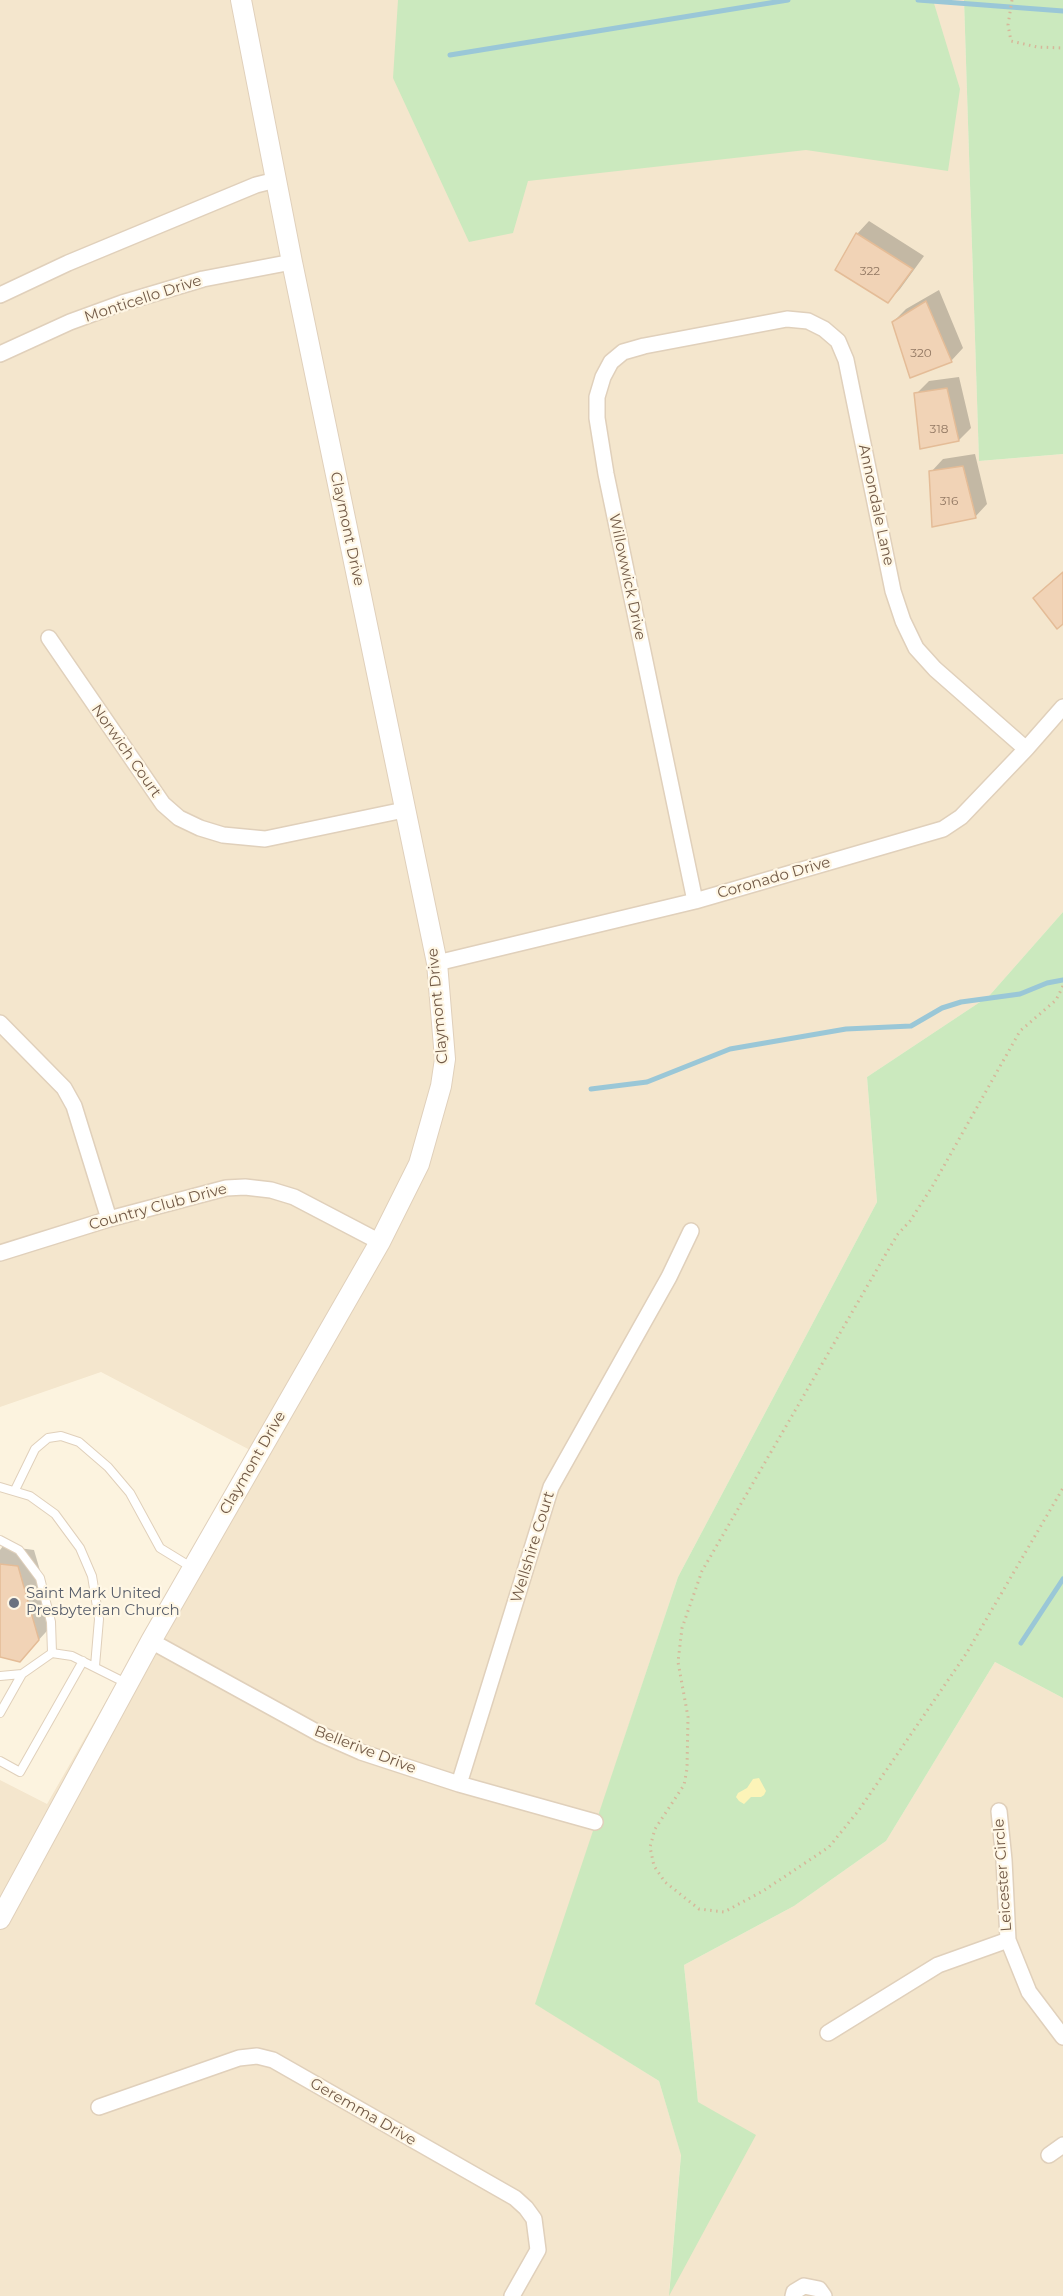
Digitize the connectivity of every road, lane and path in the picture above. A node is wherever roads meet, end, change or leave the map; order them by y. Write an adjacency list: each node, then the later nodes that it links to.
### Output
1 (242, 0): 4 (street, Claymont Drive)
2 (1012, 0): 3 (path)
3 (1063, 48)
4 (276, 180): 5 (street, Claymont Drive); 6 (street)
5 (292, 262): 8 (street, Monticello Drive); 12 (street, Claymont Drive)
6 (0, 295)
7 (716, 332): 11 (street, Annondale Lane); 13 (street, Willowwick Drive)
8 (0, 354)
9 (49, 638): 12 (street, Norwich Court)
10 (1063, 707): 11 (street, Coronado Drive)
11 (1026, 749): 13 (street, Coronado Drive)
12 (404, 810): 14 (street, Claymont Drive)
13 (695, 901): 14 (street, Coronado Drive)
14 (437, 963): 19 (street, Claymont Drive)
15 (1063, 986): 22 (path)
16 (0, 1023): 17 (street)
17 (109, 1219): 19 (street, Country Club Drive); 20 (street, Country Club Drive)
18 (691, 1231): 35 (street, Wellshire Court)
19 (380, 1242): 25 (street, Claymont Drive)
20 (0, 1253)
21 (0, 1487): 23 (lane)
22 (1063, 1488)
23 (15, 1490): 25 (lane); 29 (lane)
24 (0, 1540): 27 (lane)
25 (193, 1568): 26 (street, Claymont Drive)
26 (151, 1641): 32 (street, Claymont Drive); 35 (street, Bellerive Drive)
27 (52, 1653): 28 (lane); 30 (lane)
28 (83, 1661): 29 (lane); 34 (lane)
29 (95, 1666): 32 (lane)
30 (22, 1674): 31 (lane); 33 (lane)
31 (0, 1677)
32 (128, 1683): 38 (street, Claymont Drive)
33 (0, 1713)
34 (0, 1761)
35 (459, 1784): 37 (street, Bellerive Drive)
36 (999, 1811): 39 (street, Leicester Circle)
37 (595, 1822)
38 (0, 1919)
39 (1008, 1940): 40 (street); 41 (street, Leicester Circle)
40 (828, 2033)
41 (1063, 2037)
42 (99, 2107): 45 (street, Geremma Drive)
43 (1063, 2145): 44 (street)
44 (1049, 2155)
45 (512, 2296)
46 (793, 2296): 47 (street)
47 (824, 2296)

